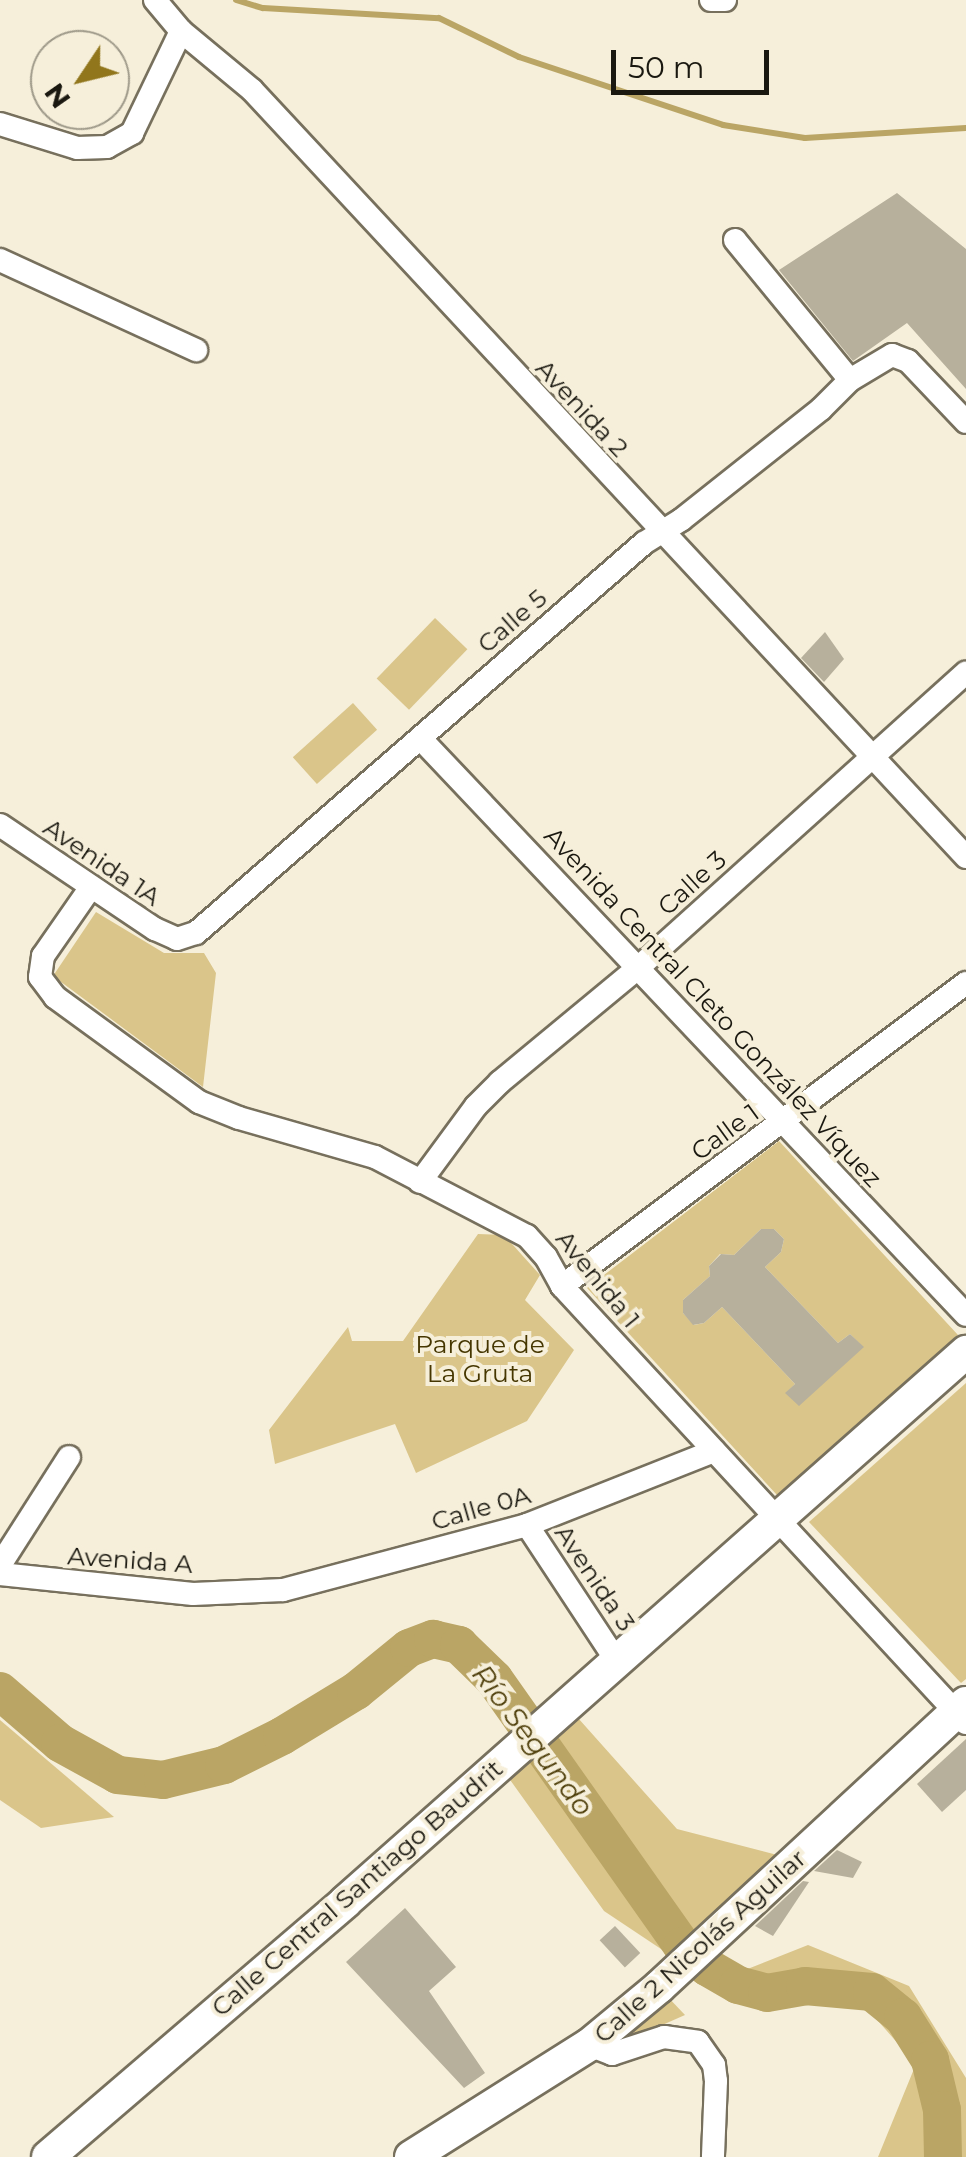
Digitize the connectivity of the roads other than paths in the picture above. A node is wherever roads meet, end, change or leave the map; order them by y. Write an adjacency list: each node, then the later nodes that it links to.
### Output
1 (155, 0): 4 (street, Avenida 2)
2 (711, 0): 3 (street)
3 (725, 0)
4 (181, 31): 5 (street); 11 (street, Avenida 2)
5 (0, 124)
6 (736, 240): 9 (street)
7 (0, 260): 8 (street)
8 (196, 350)
9 (850, 380): 10 (street, Calle 5); 11 (street, Calle 5)
10 (966, 422)
11 (663, 532): 13 (street, Calle 5); 14 (street, Avenida 2)
12 (966, 674): 14 (street, Calle 3)
13 (420, 738): 18 (street, Calle 5); 19 (street, Avenida Central Cleto González Víquez)
14 (875, 759): 16 (street, Avenida 2); 19 (street, Calle 3)
15 (0, 825): 17 (street, Avenida 1A)
16 (966, 857)
17 (91, 887): 18 (street, Avenida 1A); 22 (street, Avenida 1)
18 (177, 939)
19 (640, 967): 21 (street, Avenida Central Cleto González Víquez); 22 (street, Calle 3)
20 (966, 983): 21 (street, Calle 1)
21 (784, 1124): 23 (street, Calle 1); 24 (street, Avenida Central Cleto González Víquez)
22 (420, 1182): 23 (street, Avenida 1)
23 (562, 1286): 26 (street, Avenida 1)
24 (966, 1314)
25 (966, 1352): 28 (main road, Calle Central Santiago Baudrit)
26 (714, 1451): 28 (street, Avenida 1); 29 (street, Calle 0A)
27 (69, 1457): 30 (street)
28 (776, 1519): 33 (main road, Calle Central Santiago Baudrit); 34 (street, Avenida 1)
29 (527, 1525): 32 (street, Calle 0A); 33 (street, Avenida 3)
30 (0, 1565)
31 (0, 1574): 32 (street, Avenida A)
32 (256, 1590)
33 (616, 1660): 36 (main road, Calle Central Santiago Baudrit)
34 (963, 1713): 35 (main road, Calle 2 Nicolás Aguilar)
35 (589, 2044): 37 (main road, Calle 2 Nicolás Aguilar); 38 (street)
36 (57, 2153)
37 (410, 2157)
38 (713, 2157)

